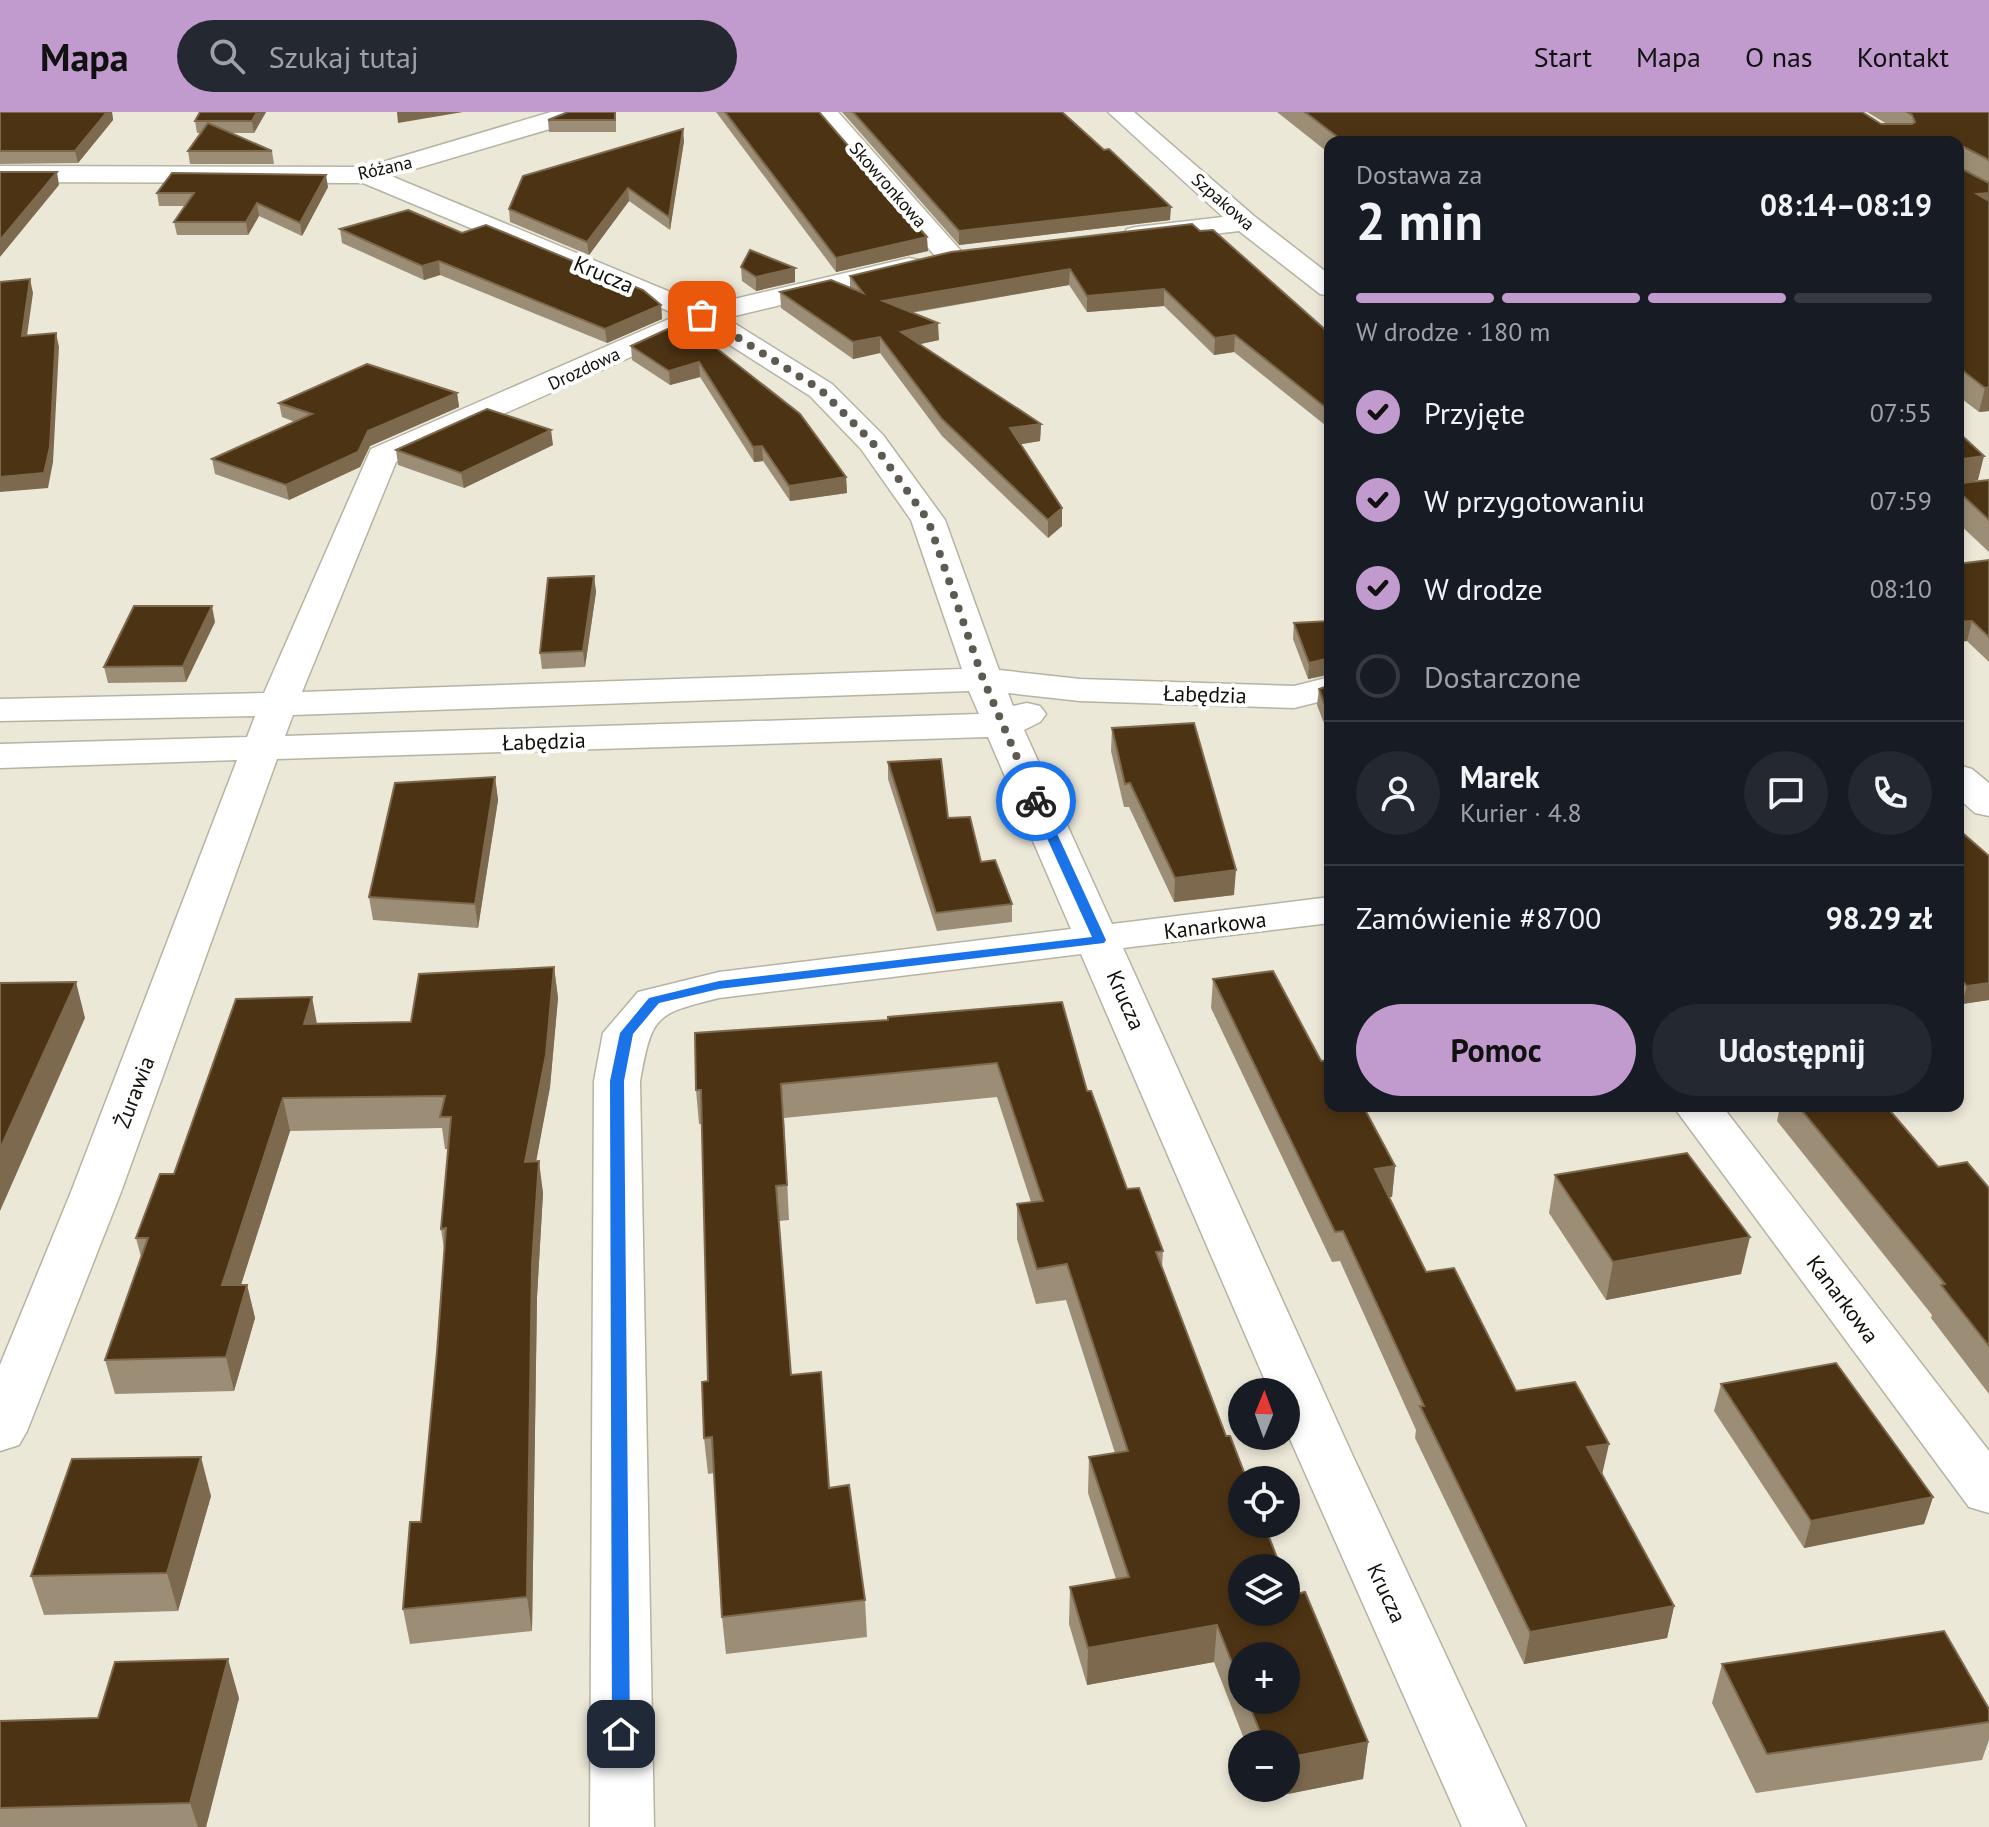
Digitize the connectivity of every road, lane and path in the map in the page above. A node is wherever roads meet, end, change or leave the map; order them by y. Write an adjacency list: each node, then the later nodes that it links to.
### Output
1 (571, 112): 5 (street, Różana)
2 (825, 112): 9 (street, Skowronkowa)
3 (1120, 112): 6 (street, Szpakowa)
4 (0, 174): 5 (street, Różana)
5 (367, 175): 11 (street, Krucza)
6 (1245, 222): 7 (street); 10 (street, Szpakowa)
7 (1106, 239)
8 (982, 254): 9 (street, Drozdowa)
9 (951, 257): 11 (street, Drozdowa)
10 (1324, 283)
11 (702, 315): 12 (street, Krucza); 15 (street, Drozdowa)
12 (983, 679): 13 (street, Łabędzia); 15 (street, Łabędzia); 17 (street, Krucza)
13 (1080, 690): 14 (street, Łabędzia); 17 (street, Łabędzia)
14 (1324, 690)
15 (278, 704): 16 (street, Łabędzia); 18 (street, Drozdowa)
16 (0, 710)
17 (1003, 725): 18 (street, Łabędzia); 23 (street, Krucza)
18 (263, 751): 19 (street, Łabędzia); 25 (street, Żurawia)
19 (0, 756)
20 (1964, 782): 21 (street)
21 (1989, 804)
22 (1324, 911): 23 (street, Kanarkowa)
23 (1100, 940): 27 (street, Kanarkowa); 28 (street, Krucza)
24 (1702, 1112): 26 (street, Kanarkowa)
25 (0, 1431)
26 (1989, 1492)
27 (622, 1827)
28 (1494, 1827)

